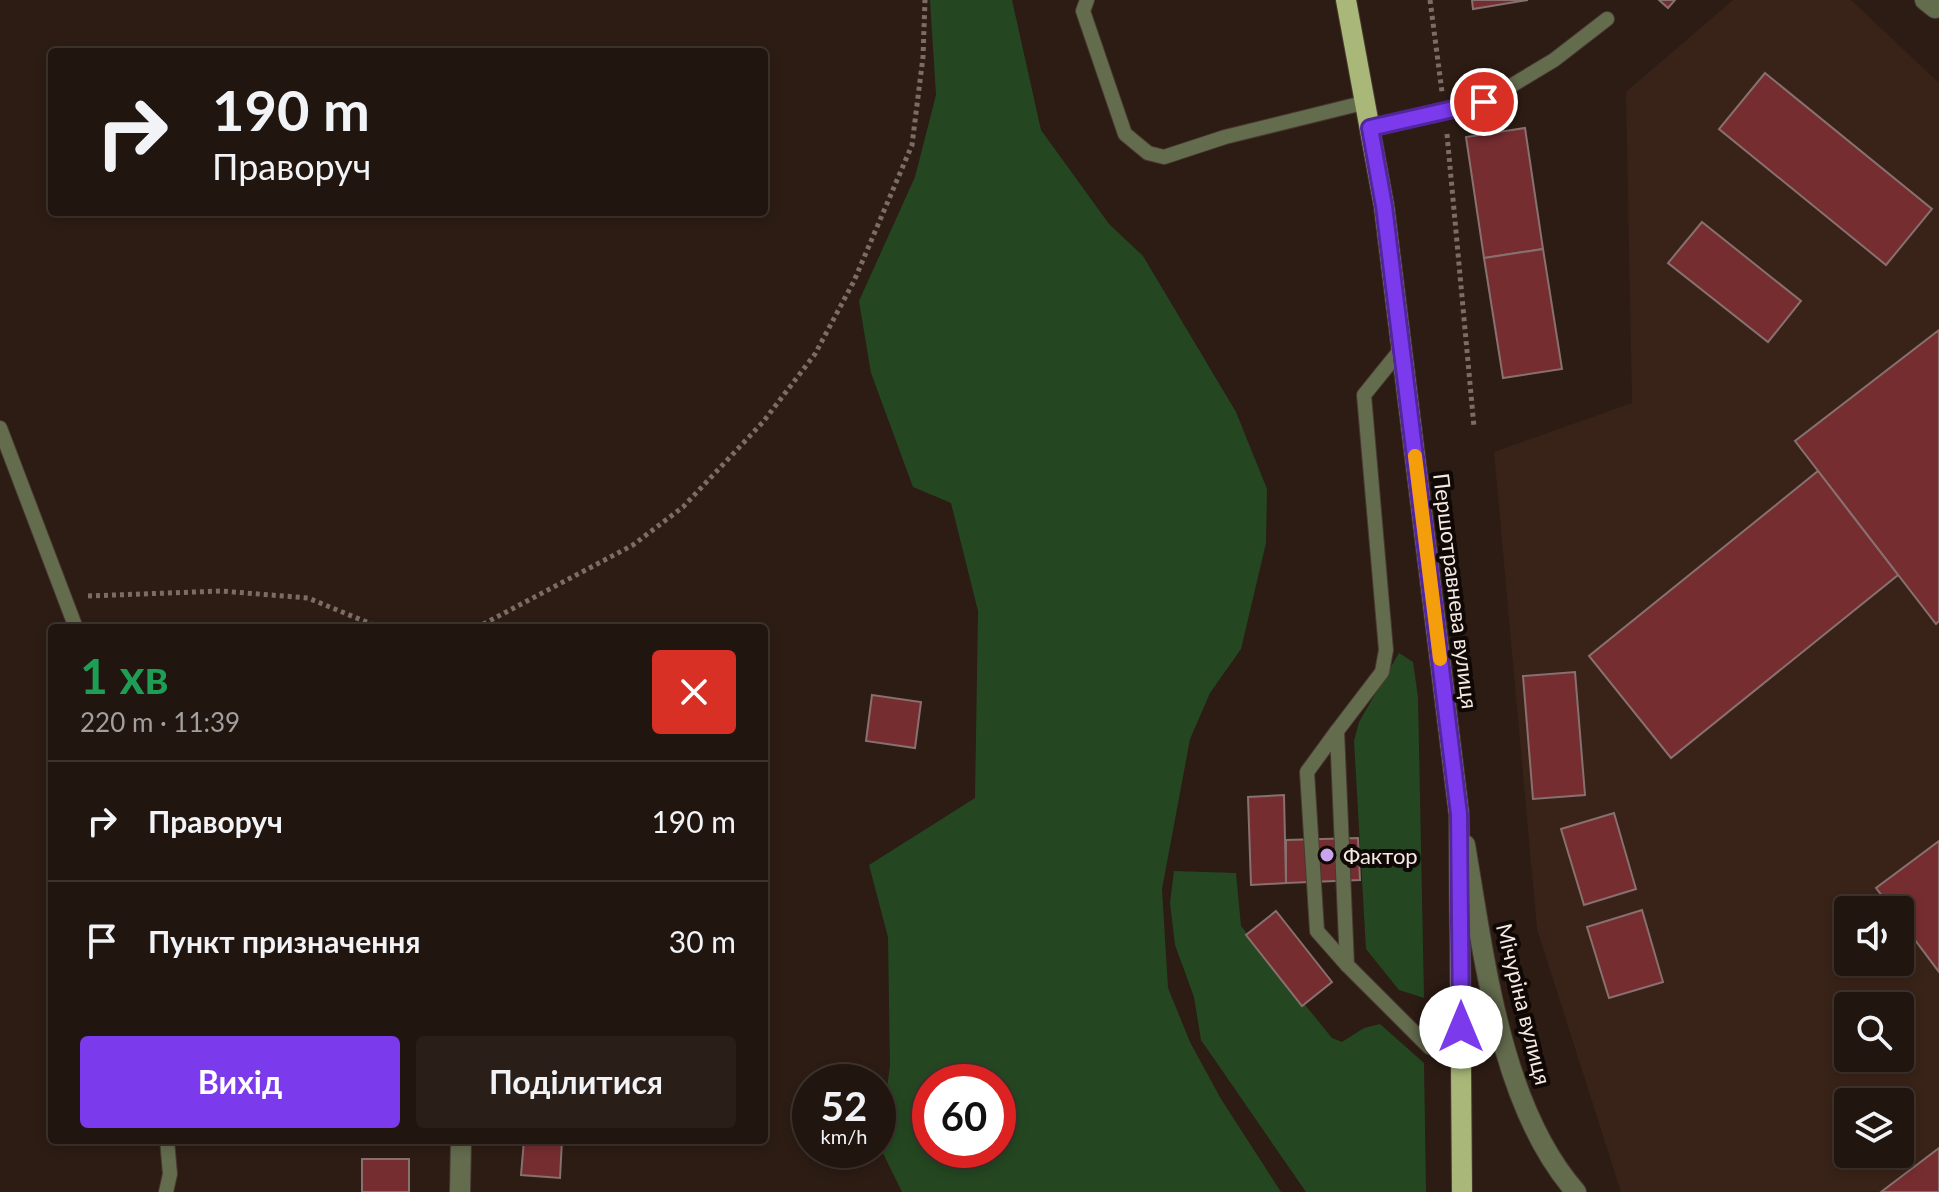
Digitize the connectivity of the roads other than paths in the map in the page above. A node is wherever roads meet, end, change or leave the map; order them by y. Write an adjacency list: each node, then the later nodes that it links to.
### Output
1 (1087, 0): 6 (lane)
2 (1346, 0): 6 (main road, Першотравнева вулиця)
3 (1925, 0): 4 (street)
4 (1939, 7)
5 (1607, 19): 7 (lane)
6 (1367, 102): 7 (main road, Першотравнева вулиця)
7 (1370, 128): 8 (main road, Першотравнева вулиця)
8 (1402, 348): 11 (lane); 12 (main road, Першотравнева вулиця)
9 (0, 428): 10 (lane)
10 (75, 624)
11 (1337, 731): 13 (lane); 13 (lane)
12 (1459, 814): 14 (main road, Першотравнева вулиця); 20 (street, Мічуріна вулиця)
13 (1347, 965): 14 (lane)
14 (1461, 1057): 17 (main road, Першотравнева вулиця)
15 (167, 1144): 18 (lane)
16 (461, 1144): 19 (street)
17 (1462, 1190)
18 (166, 1192)
19 (460, 1192)
20 (1576, 1192)

